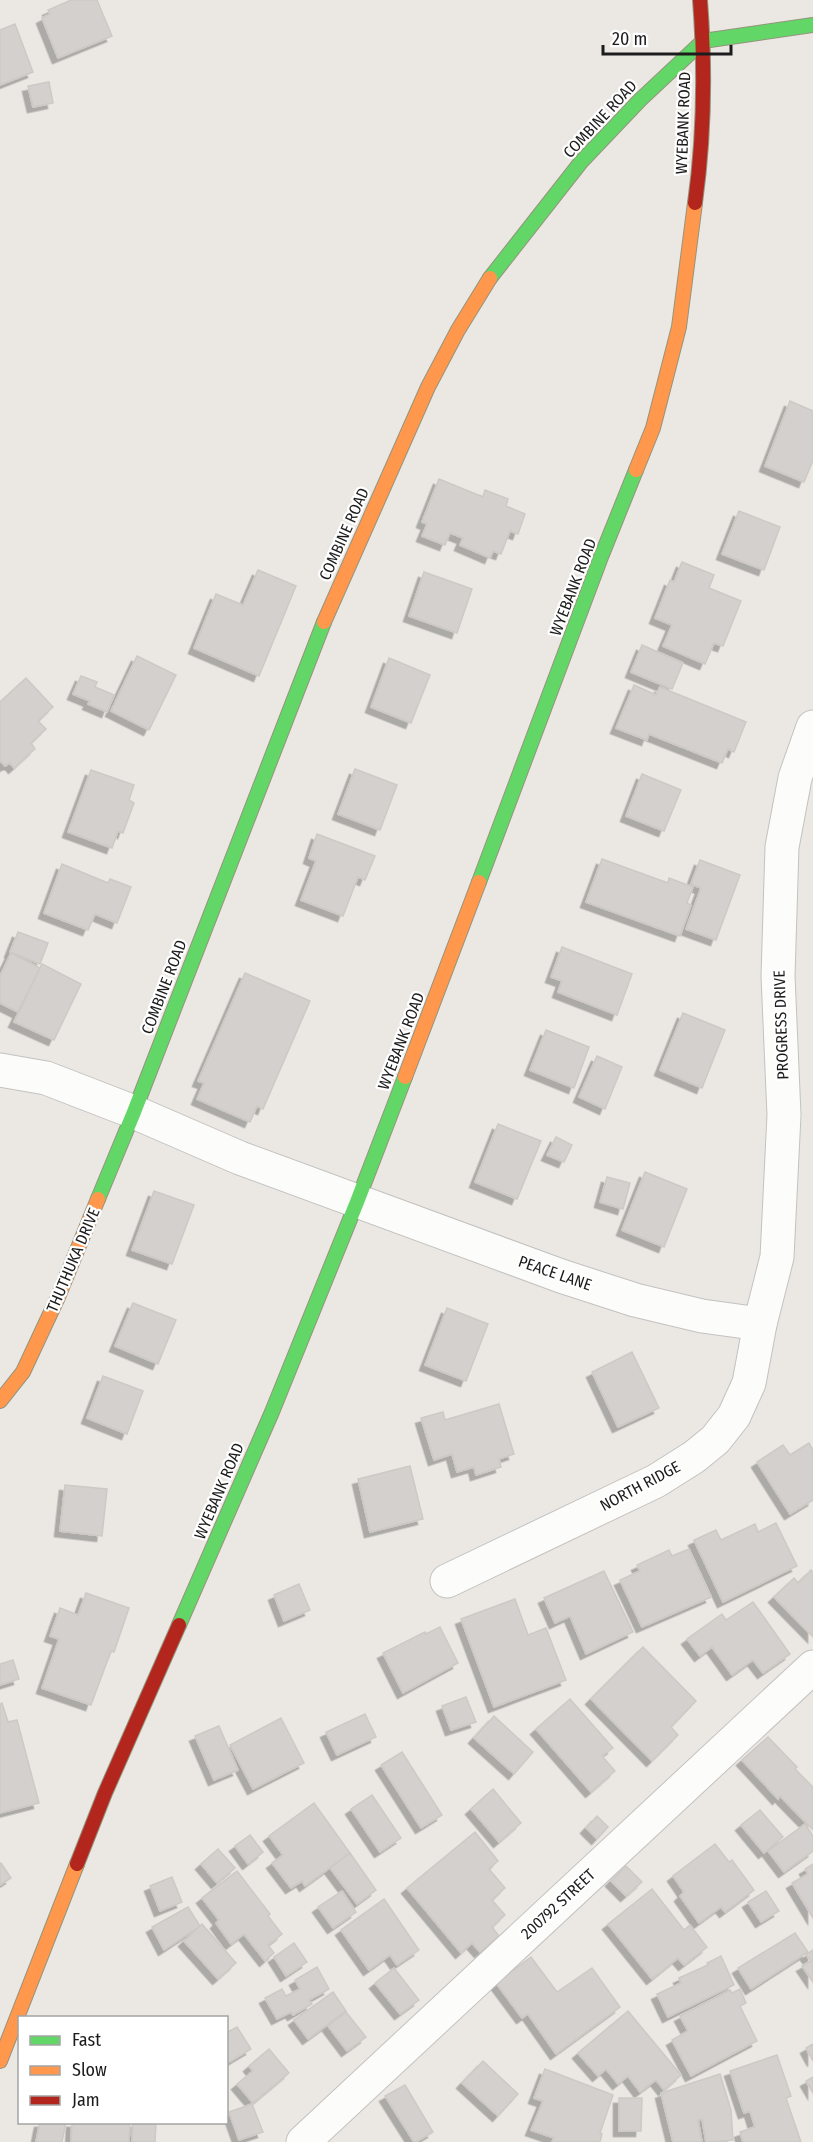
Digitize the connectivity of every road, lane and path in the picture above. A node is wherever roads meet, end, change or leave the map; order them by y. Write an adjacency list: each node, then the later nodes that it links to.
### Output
1 (700, 0): 3 (street, WYEBANK ROAD)
2 (813, 25): 3 (street)
3 (703, 41): 6 (street, COMBINE ROAD); 7 (street, WYEBANK ROAD)
4 (813, 728): 8 (street, PROGRESS DRIVE)
5 (0, 1070): 6 (street)
6 (134, 1112): 7 (street); 9 (street, THUTHUKA DRIVE)
7 (357, 1202): 8 (street, PEACE LANE); 12 (street, WYEBANK ROAD)
8 (760, 1324): 10 (street, NORTH RIDGE)
9 (0, 1401)
10 (447, 1581)
11 (813, 1668): 13 (street, 200792 STREET)
12 (0, 2061)
13 (303, 2142)

